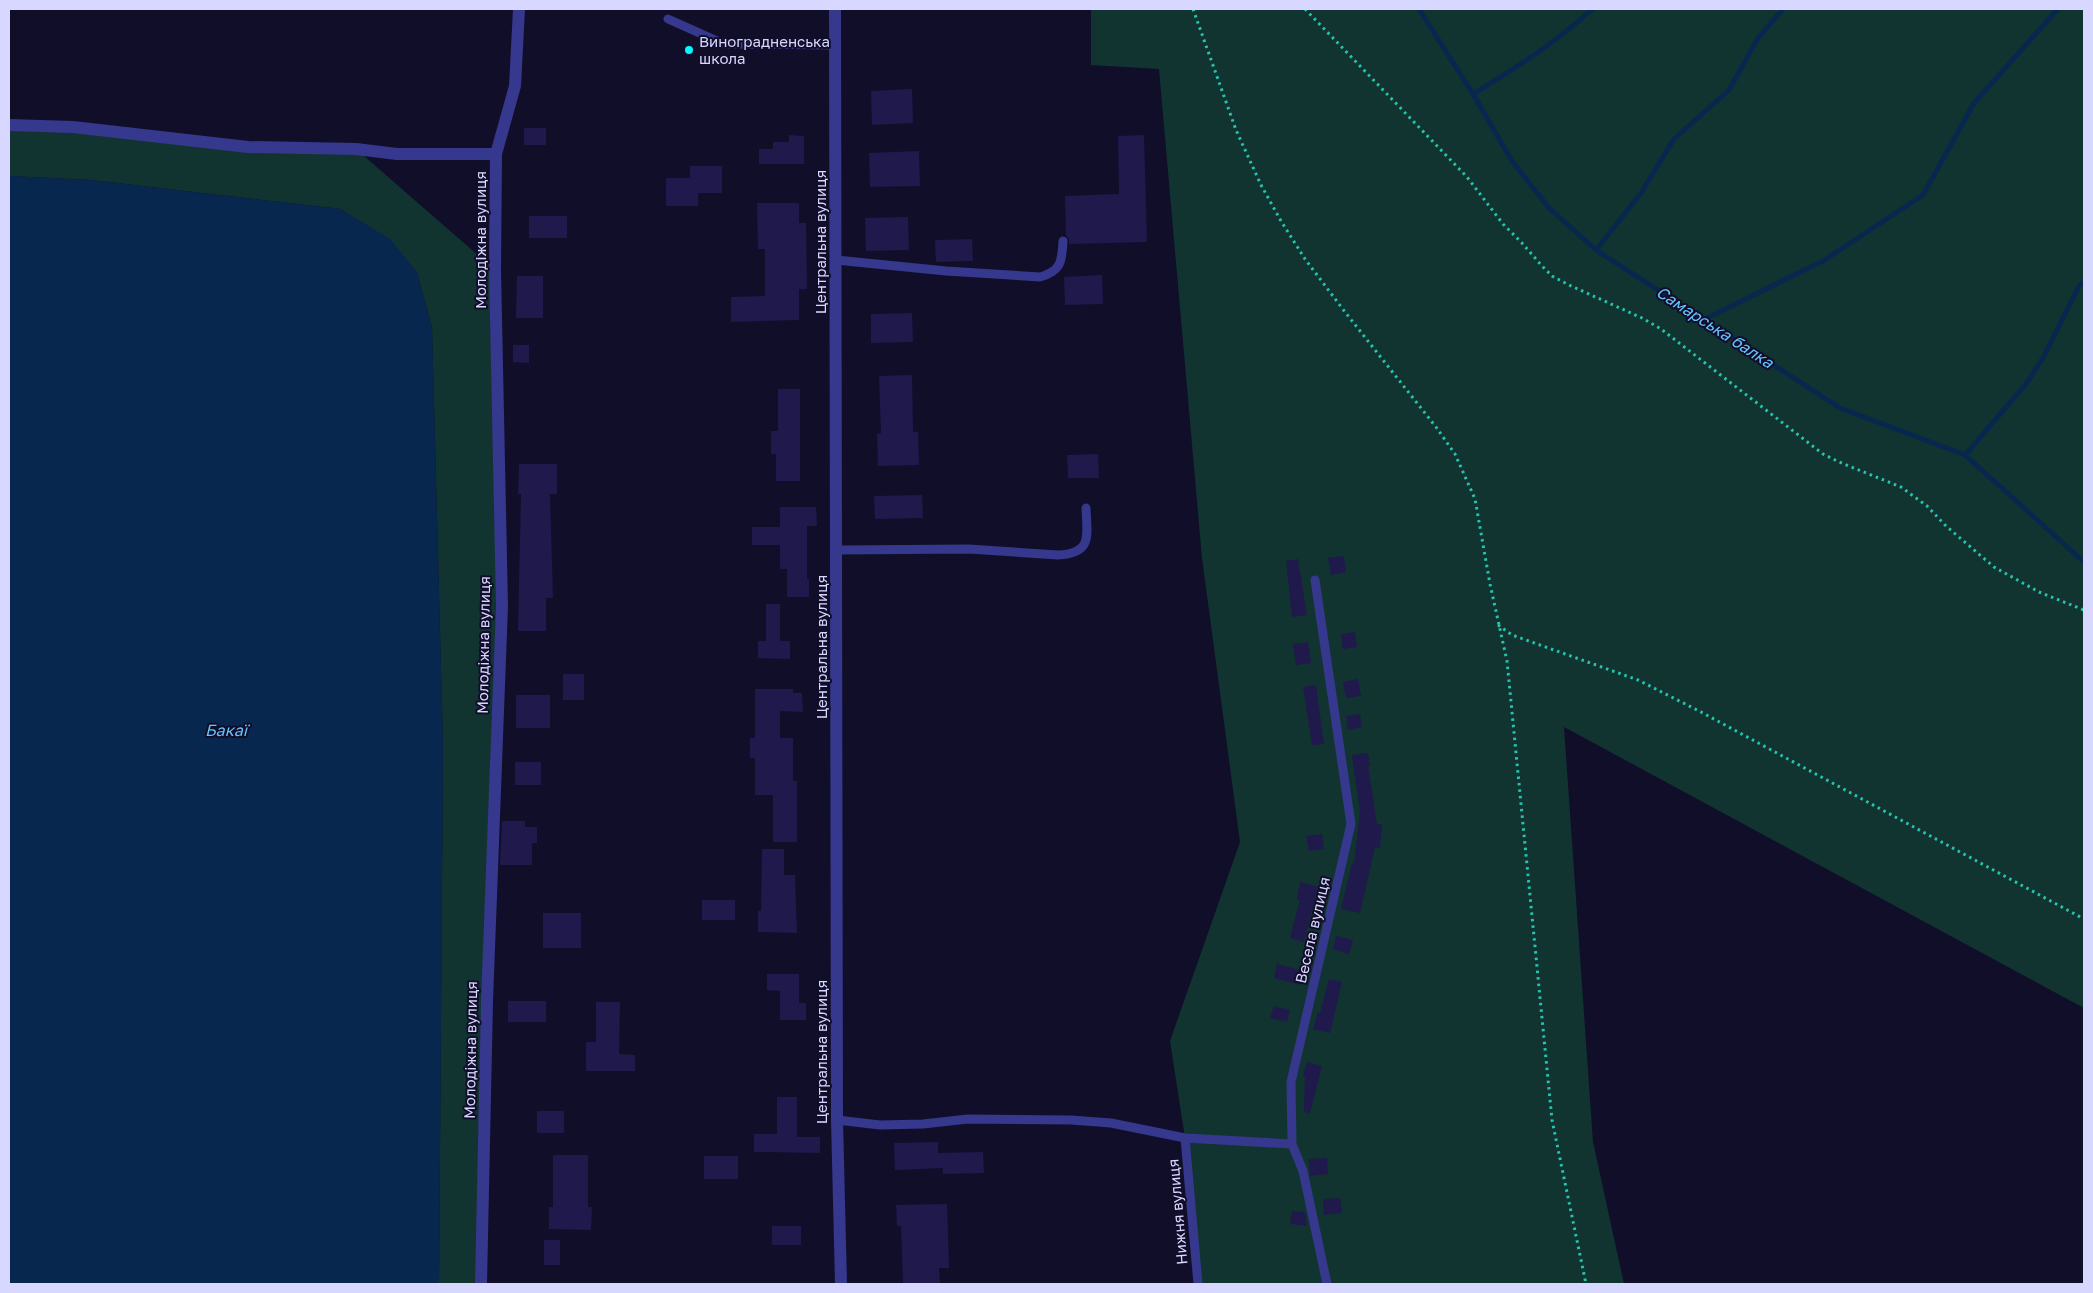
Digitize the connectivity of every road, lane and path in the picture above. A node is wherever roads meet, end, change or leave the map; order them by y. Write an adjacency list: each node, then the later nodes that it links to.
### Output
1 (519, 9): 8 (street, Молодіжна вулиця)
2 (835, 9): 6 (street, Центральна вулиця)
3 (1193, 9): 15 (path)
4 (1304, 9): 14 (path)
5 (668, 19): 6 (lane)
6 (835, 45): 10 (street, Центральна вулиця)
7 (9, 125): 8 (street)
8 (496, 154): 20 (street, Молодіжна вулиця)
9 (1063, 242): 10 (lane)
10 (836, 260): 12 (street, Центральна вулиця)
11 (1086, 508): 12 (lane)
12 (837, 550): 17 (street, Центральна вулиця)
13 (1314, 580): 19 (lane, Весела вулиця)
14 (2084, 610)
15 (1498, 625): 16 (path); 24 (path)
16 (2084, 919)
17 (837, 1120): 18 (lane); 21 (street, Центральна вулиця)
18 (1184, 1138): 19 (lane); 22 (lane, Нижня вулиця)
19 (1292, 1144): 23 (lane, Весела вулиця)
20 (481, 1284)
21 (841, 1284)
22 (1198, 1284)
23 (1327, 1284)
24 (1586, 1284)

